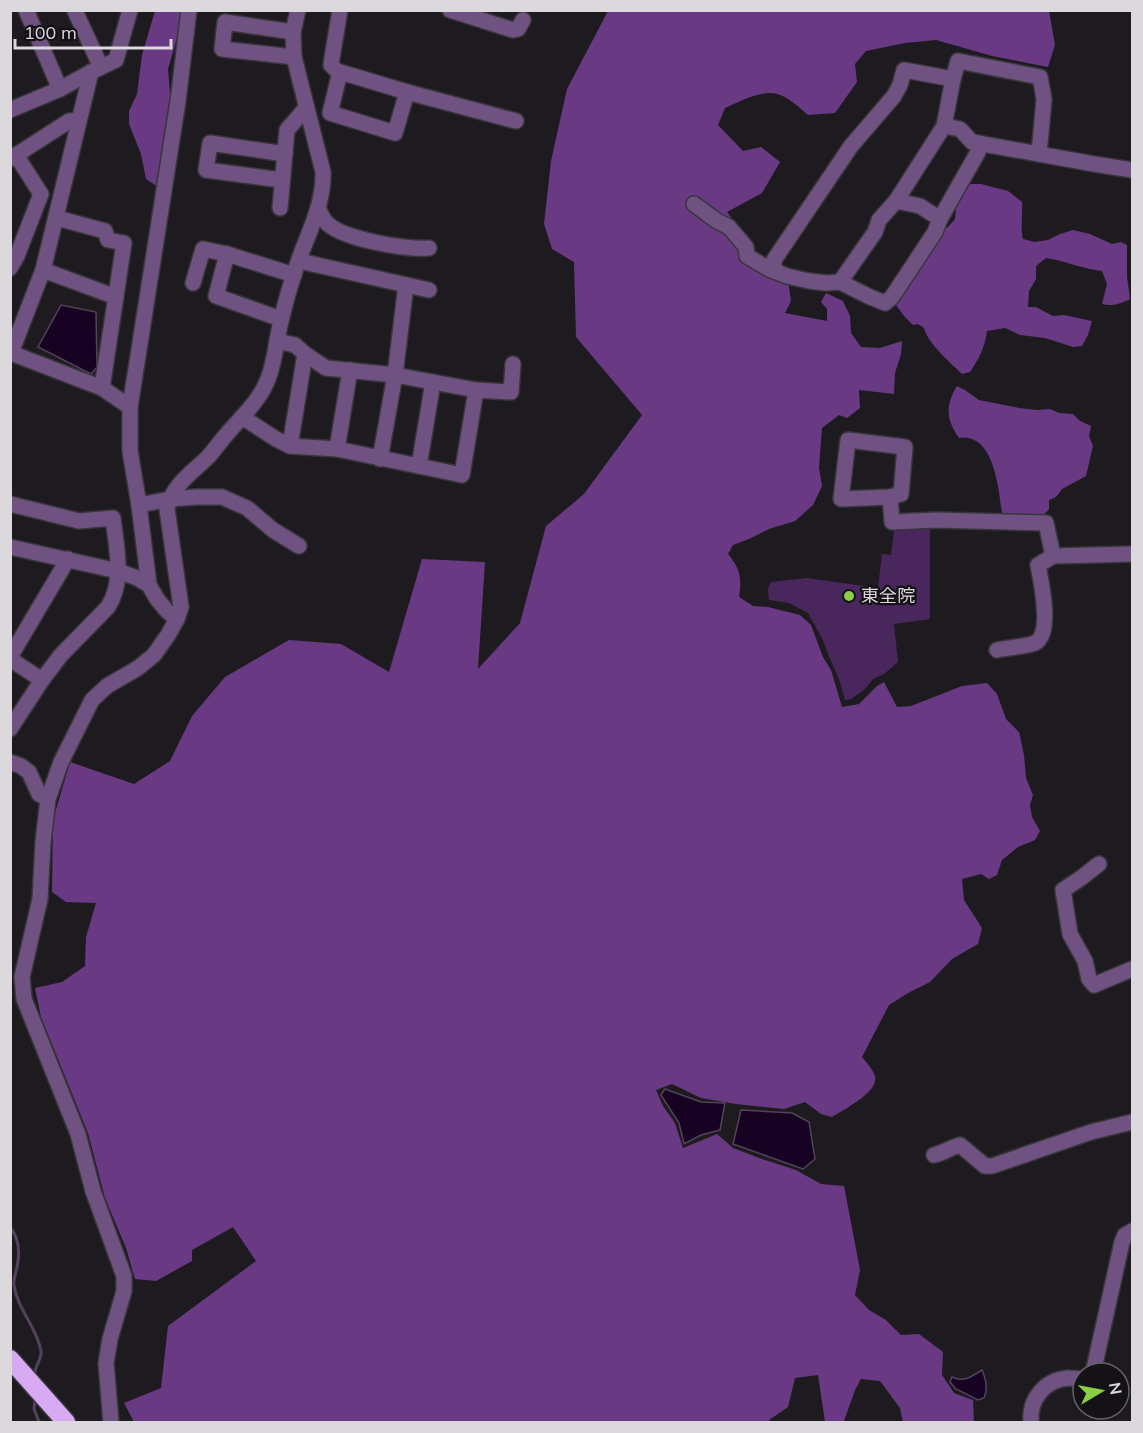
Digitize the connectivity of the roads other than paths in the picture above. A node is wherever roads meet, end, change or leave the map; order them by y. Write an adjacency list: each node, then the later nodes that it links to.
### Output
1 (26, 10): 15 (street)
2 (77, 10): 12 (street)
3 (130, 10): 12 (street)
4 (189, 10): 54 (street)
5 (298, 10): 10 (street)
6 (340, 10): 13 (street)
7 (450, 10): 8 (street)
8 (471, 14): 9 (street)
9 (523, 20)
10 (293, 32): 11 (street); 11 (street)
11 (294, 57): 17 (street)
12 (96, 70): 15 (street); 19 (street)
13 (340, 72): 16 (street); 16 (street)
14 (953, 79): 21 (street); 24 (street); 39 (street)
15 (60, 89): 18 (street)
16 (407, 92): 20 (street)
17 (306, 108): 23 (street); 31 (street)
18 (10, 110)
19 (79, 120): 25 (street); 32 (street)
20 (516, 121)
21 (944, 126): 22 (street); 28 (street)
22 (979, 143): 24 (street); 33 (street)
23 (285, 154): 27 (street); 27 (street)
24 (1039, 154): 26 (street)
25 (13, 157): 36 (street)
26 (1132, 170)
27 (282, 180): 30 (street)
28 (896, 201): 33 (street); 40 (street)
29 (694, 204): 39 (street)
30 (280, 208)
31 (318, 208): 34 (street); 37 (street)
32 (57, 218): 38 (street); 44 (street)
33 (940, 219): 40 (street)
34 (429, 248)
35 (227, 254): 37 (street); 41 (street); 45 (street)
36 (11, 264)
37 (296, 268): 42 (street); 45 (street)
38 (43, 270): 44 (street); 52 (street)
39 (774, 271): 40 (street)
40 (840, 282)
41 (194, 283)
42 (406, 285): 43 (street); 50 (street)
43 (429, 290)
44 (116, 297): 52 (street)
45 (281, 319): 46 (street)
46 (277, 341): 47 (street); 55 (street)
47 (305, 354): 49 (street); 56 (street)
48 (513, 364): 53 (street)
49 (350, 370): 50 (street); 57 (street)
50 (395, 375): 51 (street); 58 (street)
51 (434, 382): 53 (street); 59 (street)
52 (102, 388): 54 (street)
53 (476, 390): 59 (street)
54 (130, 407): 63 (street)
55 (242, 417): 56 (street); 61 (street)
56 (290, 446): 57 (street)
57 (337, 449): 58 (street)
58 (380, 459): 59 (street)
59 (419, 466)
60 (890, 497): 60 (street); 67 (street)
61 (170, 499): 63 (street); 64 (street); 71 (street)
62 (10, 504): 69 (street)
63 (139, 506): 70 (street)
64 (298, 546)
65 (10, 547): 68 (street)
66 (1132, 554): 67 (street)
67 (1053, 556): 72 (street)
68 (68, 559): 69 (street); 73 (street)
69 (118, 571): 70 (street); 74 (street)
70 (149, 585): 71 (street)
71 (177, 619): 77 (street)
72 (997, 650)
73 (10, 658): 74 (street)
74 (42, 680): 75 (street)
75 (10, 729)
76 (10, 762): 77 (street)
77 (48, 800): 87 (street)
78 (1099, 864): 79 (street)
79 (1132, 969)
80 (1132, 1122): 81 (street)
81 (934, 1155)
82 (1132, 1231): 84 (street)
83 (10, 1359): 86 (highway)
84 (1096, 1361)
85 (1071, 1378): 88 (street)
86 (65, 1421)
87 (111, 1422)
88 (1030, 1422)

